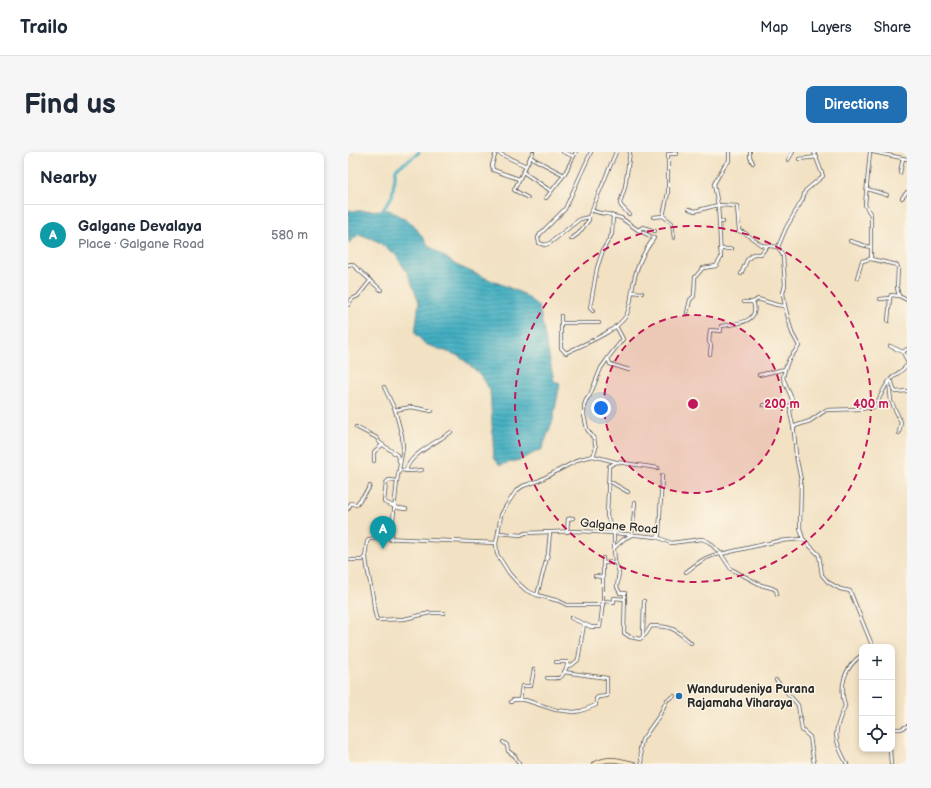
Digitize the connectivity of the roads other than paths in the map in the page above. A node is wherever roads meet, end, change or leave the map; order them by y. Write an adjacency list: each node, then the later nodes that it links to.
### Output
1 (496, 152): 23 (street); 27 (street)
2 (563, 152): 15 (street)
3 (576, 152): 15 (street)
4 (591, 152): 41 (street)
5 (616, 152): 37 (street)
6 (630, 152): 38 (street)
7 (677, 152): 40 (street)
8 (730, 152): 35 (street)
9 (750, 152): 22 (street)
10 (793, 152): 21 (street)
11 (814, 152): 17 (street)
12 (870, 152): 28 (street)
13 (873, 152): 18 (street)
14 (531, 153): 16 (street)
15 (573, 156): 26 (street)
16 (530, 157): 23 (street); 26 (street)
17 (816, 157): 19 (street); 51 (street)
18 (903, 158): 20 (street); 25 (street)
19 (799, 159)
20 (907, 159)
21 (788, 160)
22 (754, 163)
23 (526, 166): 24 (street)
24 (523, 172): 27 (street); 29 (street)
25 (900, 173)
26 (564, 174): 29 (street)
27 (519, 179): 32 (street)
28 (867, 189): 31 (street); 52 (street)
29 (551, 191): 33 (street)
30 (907, 192): 34 (street)
31 (887, 195)
32 (528, 198)
33 (546, 198)
34 (902, 198)
35 (718, 205): 36 (street); 43 (street); 50 (street)
36 (689, 209)
37 (592, 210): 39 (street); 41 (street)
38 (629, 214)
39 (613, 216): 45 (street); 71 (street)
40 (663, 216): 42 (street); 47 (street)
41 (589, 217): 48 (street)
42 (653, 217)
43 (719, 222): 44 (street); 53 (street)
44 (723, 222)
45 (638, 230): 46 (street); 61 (street)
46 (655, 231)
47 (674, 238)
48 (571, 239)
49 (850, 241): 52 (street)
50 (768, 246): 51 (street); 57 (street)
51 (778, 247): 70 (street)
52 (871, 247): 55 (street)
53 (720, 248): 54 (street); 72 (street)
54 (732, 249)
55 (871, 259): 58 (street); 63 (street)
56 (348, 265): 59 (street)
57 (741, 274)
58 (857, 278)
59 (370, 281): 60 (street); 69 (street)
60 (381, 290)
61 (632, 292): 62 (street); 77 (street)
62 (642, 293)
63 (899, 296): 64 (street); 66 (street)
64 (890, 298): 65 (street); 74 (street)
65 (880, 299)
66 (907, 300)
67 (744, 302): 68 (street)
68 (753, 302): 70 (street); 81 (street)
69 (348, 305)
70 (785, 306): 85 (street)
71 (593, 311)
72 (687, 313)
73 (561, 316): 75 (street)
74 (888, 321)
75 (562, 323): 76 (street); 77 (street)
76 (599, 323)
77 (616, 326): 82 (street)
78 (890, 346): 80 (street)
79 (907, 349): 80 (street)
80 (903, 352): 83 (street)
81 (710, 354)
82 (608, 358): 86 (street); 100 (street)
83 (907, 361)
84 (907, 365): 88 (street)
85 (784, 369): 87 (street); 92 (street)
86 (629, 370)
87 (759, 375)
88 (888, 381): 90 (street); 96 (street); 98 (street)
89 (384, 387): 93 (street)
90 (907, 391)
91 (764, 405): 92 (street)
92 (791, 406): 96 (street)
93 (395, 410): 94 (street); 103 (street)
94 (432, 411)
95 (356, 427): 99 (street)
96 (794, 431): 125 (street)
97 (451, 432): 107 (street)
98 (899, 433)
99 (382, 445): 101 (street); 103 (street)
100 (593, 456): 102 (street); 121 (street)
101 (374, 461)
102 (617, 462): 104 (street); 109 (street)
103 (400, 463): 105 (street)
104 (658, 468)
105 (400, 470): 107 (street); 110 (street)
106 (422, 470): 107 (street)
107 (406, 471)
108 (662, 475): 124 (street)
109 (609, 480): 112 (street); 122 (street)
110 (397, 481): 115 (street); 115 (street)
111 (370, 486): 116 (street)
112 (628, 492)
113 (512, 498): 121 (street)
114 (635, 502): 123 (street)
115 (395, 506): 117 (street); 126 (street)
116 (348, 509)
117 (406, 509)
118 (573, 518): 120 (street)
119 (550, 532): 120 (street, Galgane Road); 121 (street, Galgane Road); 139 (street)
120 (567, 532): 122 (street, Galgane Road)
121 (498, 533): 127 (street)
122 (614, 533): 123 (street, Galgane Road); 128 (street)
123 (632, 535): 124 (street, Galgane Road); 128 (street)
124 (657, 537): 129 (street, Galgane Road)
125 (803, 539): 129 (street); 149 (street)
126 (391, 540): 127 (street); 130 (street)
127 (496, 543): 139 (street)
128 (614, 548): 133 (street)
129 (721, 554): 135 (street); 138 (street, Galgane Road)
130 (365, 557): 132 (street); 144 (street)
131 (603, 558): 134 (street)
132 (348, 560)
133 (615, 562): 134 (street); 140 (street)
134 (603, 563): 137 (street)
135 (686, 572)
136 (595, 576): 137 (street)
137 (603, 577): 141 (street)
138 (778, 594)
139 (537, 595): 143 (street)
140 (625, 599): 141 (street); 147 (street)
141 (603, 601): 143 (street)
142 (644, 601): 147 (street)
143 (602, 605): 146 (street)
144 (444, 613)
145 (571, 618): 146 (street)
146 (584, 624): 152 (street)
147 (643, 636): 148 (street)
148 (691, 643)
149 (872, 644)
150 (859, 658): 169 (street)
151 (556, 662): 152 (street)
152 (567, 666): 154 (street)
153 (534, 669): 158 (street)
154 (564, 672): 155 (street); 158 (street)
155 (547, 678)
156 (776, 680): 168 (street)
157 (674, 696): 167 (street)
158 (520, 700): 159 (street)
159 (511, 702)
160 (907, 726): 161 (street)
161 (895, 729)
162 (502, 742): 164 (street)
163 (890, 752): 170 (street)
164 (519, 764)
165 (594, 764): 166 (street)
166 (634, 764)
167 (642, 764)
168 (814, 764)
169 (847, 764)
170 (891, 764)

